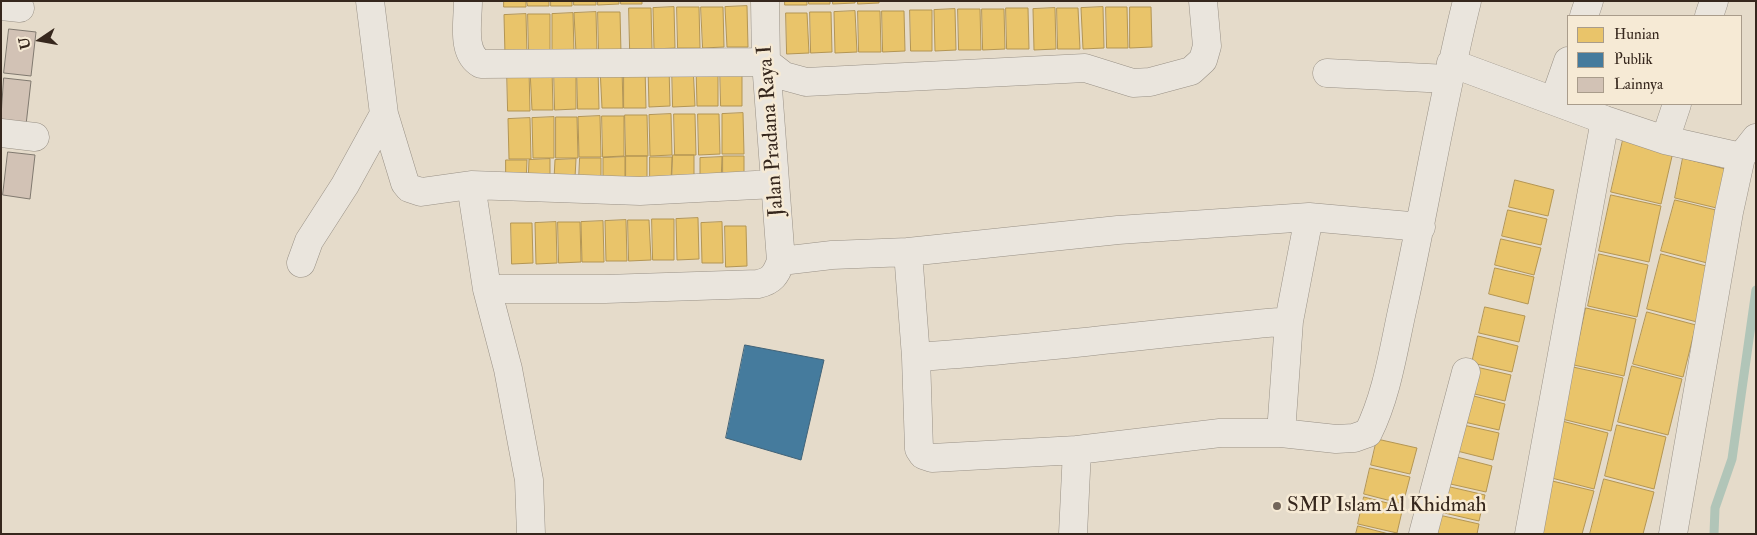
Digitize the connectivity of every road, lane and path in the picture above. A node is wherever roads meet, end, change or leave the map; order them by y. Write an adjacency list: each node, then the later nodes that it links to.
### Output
1 (370, 1): 16 (street)
2 (468, 1): 10 (street)
3 (765, 1): 10 (street, Jalan Pradana Raya I)
4 (1203, 1): 10 (street)
5 (1467, 1): 12 (street)
6 (1589, 1): 8 (street)
7 (1714, 1): 9 (street)
8 (1584, 15)
9 (1708, 15)
10 (766, 62): 22 (street, Jalan Pradana Raya I)
11 (1567, 64): 14 (street)
12 (1450, 71): 13 (street); 14 (street); 25 (street)
13 (1327, 73)
14 (1554, 101): 17 (street)
15 (1678, 105): 20 (street)
16 (384, 114): 23 (street); 28 (street)
17 (1605, 120): 20 (street); 38 (street)
18 (1, 133): 19 (street)
19 (35, 137)
20 (1665, 140): 21 (street)
21 (1748, 148): 39 (street)
22 (775, 184): 23 (street); 27 (street, Jalan Pradana Raya I)
23 (471, 185): 29 (street)
24 (1309, 217): 25 (street); 26 (street); 30 (street)
25 (1421, 227): 33 (street)
26 (908, 252): 27 (street); 31 (street)
27 (781, 262): 29 (street)
28 (301, 263)
29 (487, 289): 35 (street)
30 (1289, 321): 31 (street); 33 (street)
31 (916, 358): 34 (street)
32 (1466, 372): 37 (street)
33 (1281, 433): 34 (street)
34 (1077, 450): 36 (street)
35 (531, 534)
36 (1073, 534)
37 (1423, 534)
38 (1529, 534)
39 (1673, 534)

